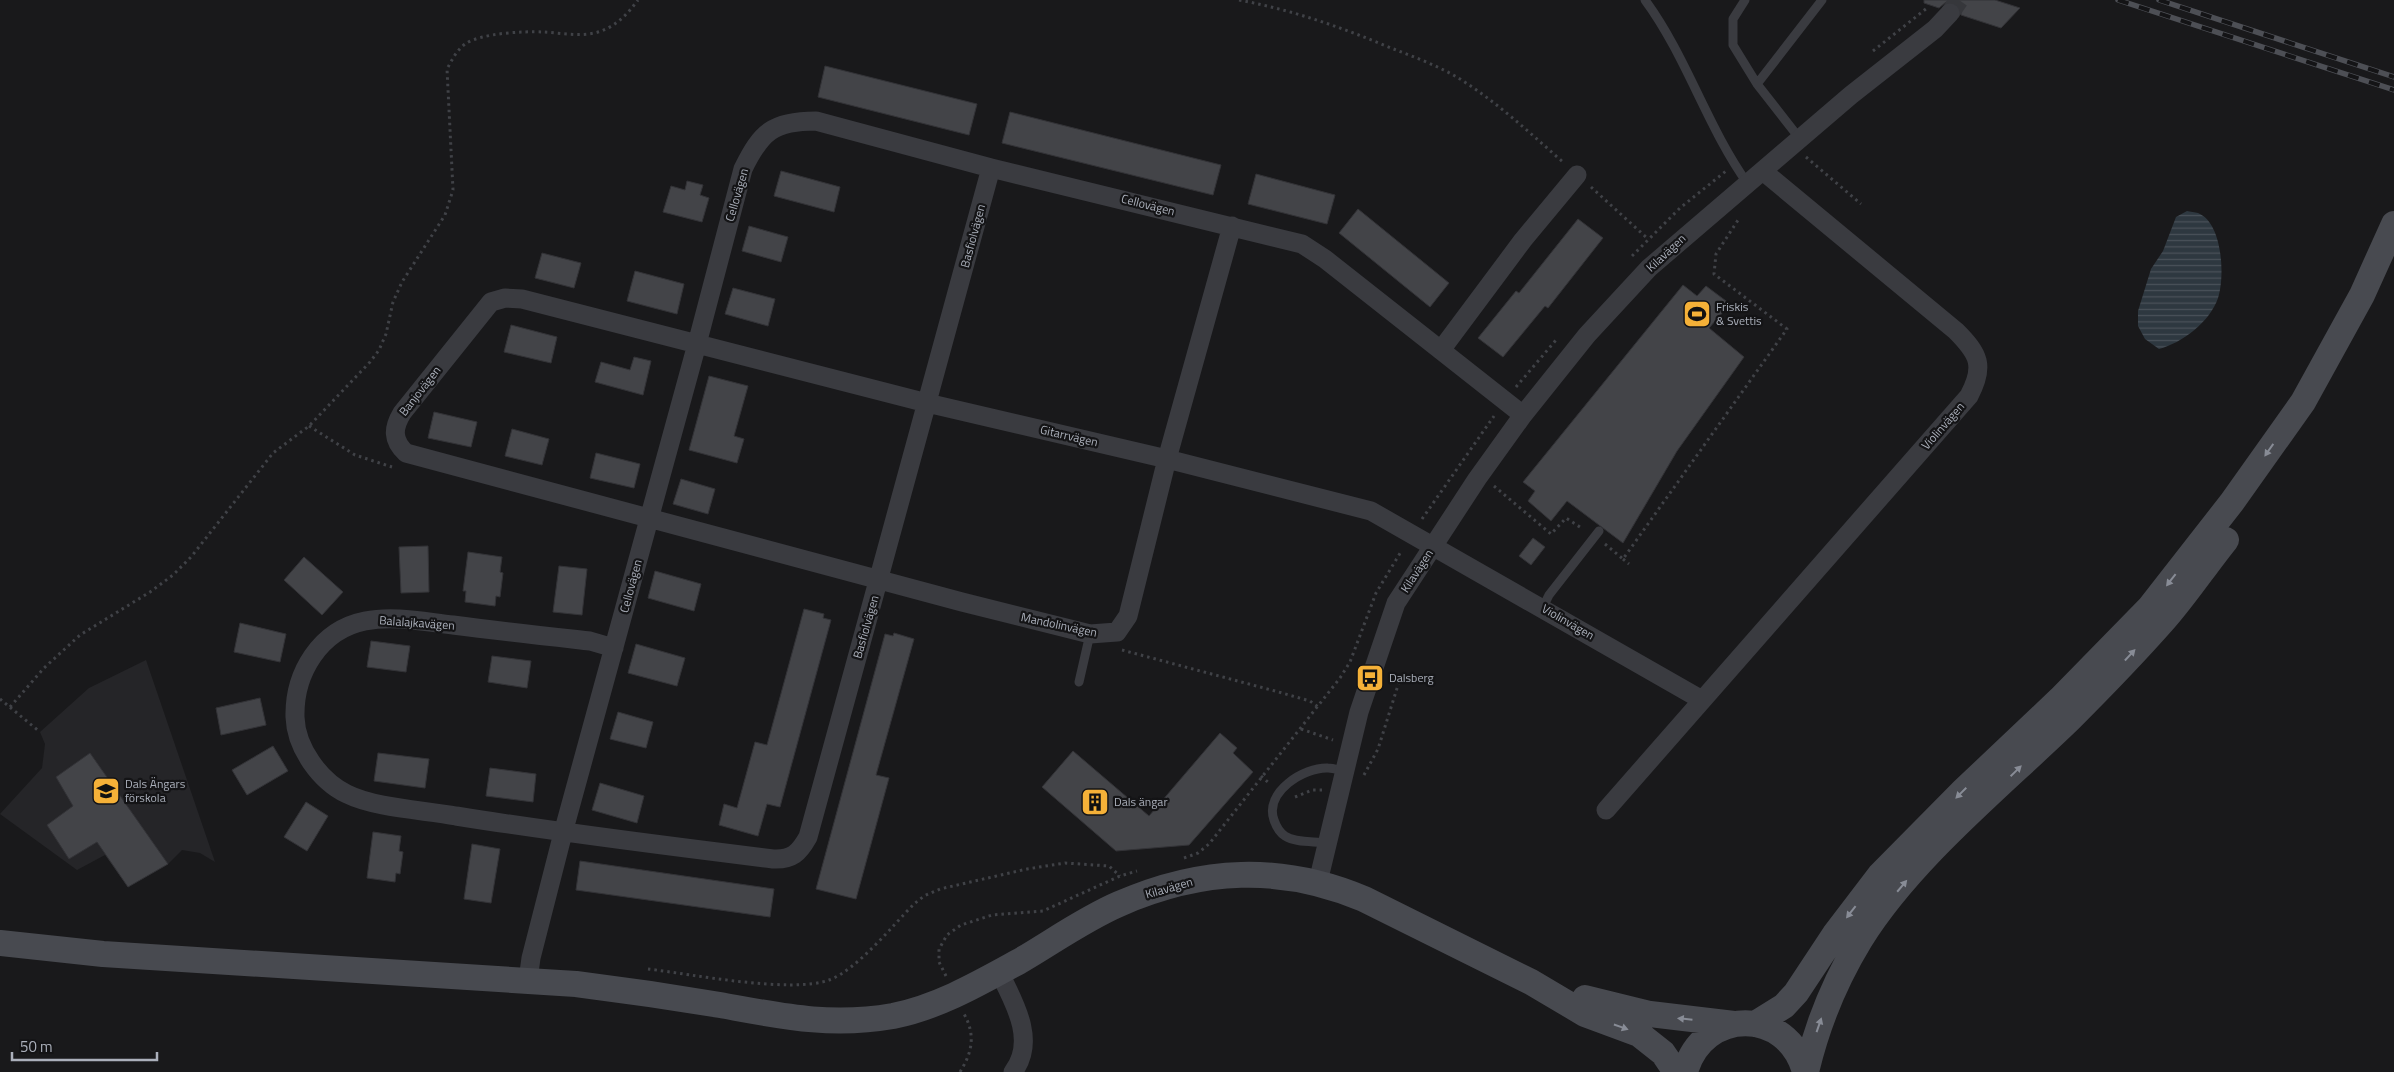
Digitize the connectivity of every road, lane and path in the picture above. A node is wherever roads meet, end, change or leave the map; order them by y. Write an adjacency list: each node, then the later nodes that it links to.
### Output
1 (638, 0): 37 (path)
2 (1239, 0): 11 (path)
3 (1645, 0): 12 (lane)
4 (1745, 0): 7 (lane)
5 (1822, 0): 7 (lane)
6 (1950, 13): 8 (street, Kilavägen)
7 (1757, 84): 8 (lane)
8 (1802, 147): 10 (street, Kilavägen); 13 (path)
9 (991, 168): 15 (street, Cellovägen); 19 (street, Cellovägen); 21 (street, Basfiolvägen)
10 (1764, 172): 12 (street, Kilavägen); 36 (street, Violinvägen)
11 (1577, 175): 16 (path); 20 (street)
12 (1748, 184): 22 (street, Kilavägen)
13 (1861, 204)
14 (2394, 224): 53 (main road, one-way to 53)
15 (1232, 226): 20 (street, Cellovägen); 23 (street, Mandolinvägen)
16 (1647, 238)
17 (2394, 265): 58 (main road, one-way to 17)
18 (1714, 274): 28 (path)
19 (697, 344): 21 (street, Gitarrvägen); 25 (street, Cellovägen); 25 (street, Banjovägen)
20 (1440, 350): 22 (street, Cellovägen)
21 (928, 403): 23 (street, Gitarrvägen); 30 (street, Basfiolvägen)
22 (1523, 415): 24 (street, Kilavägen)
23 (1167, 459): 27 (street, Gitarrvägen); 32 (street, Mandolinvägen)
24 (1481, 474): 26 (path); 27 (street, Kilavägen)
25 (650, 518): 30 (street, Mandolinvägen); 33 (street, Cellovägen)
26 (1597, 533): 28 (path); 31 (lane)
27 (1434, 544): 31 (street, Violinvägen); 41 (street, Kilavägen)
28 (1623, 559): 29 (path)
29 (1629, 564)
30 (879, 579): 32 (street, Mandolinvägen); 43 (street, Basfiolvägen)
31 (1543, 607): 36 (street, Violinvägen)
32 (1090, 634): 34 (lane)
33 (614, 648): 43 (street, Cellovägen); 43 (street, Balalajkavägen)
34 (1079, 682)
35 (0, 699): 37 (path)
36 (1702, 700): 42 (street, Violinvägen)
37 (10, 707): 39 (path)
38 (1301, 729): 40 (path)
39 (40, 732)
40 (1332, 740)
41 (1344, 771): 44 (street, Kilavägen); 44 (lane)
42 (1606, 810)
43 (563, 833): 50 (street, Cellovägen)
44 (1327, 843): 46 (street, Kilavägen)
45 (1120, 876): 48 (path)
46 (1318, 882): 49 (main road, Kilavägen); 51 (main road)
47 (0, 944): 50 (main road, Kilavägen)
48 (646, 969)
49 (999, 972): 50 (main road, Kilavägen); 55 (street)
50 (528, 980)
51 (1531, 982): 53 (main road, one-way to 51); 56 (main road, one-way to 56)
52 (961, 1010): 54 (path)
53 (1744, 1024): 57 (main road); 58 (main road)
54 (960, 1072)
55 (1012, 1072)
56 (1676, 1072)
57 (1685, 1072)
58 (1806, 1072)

